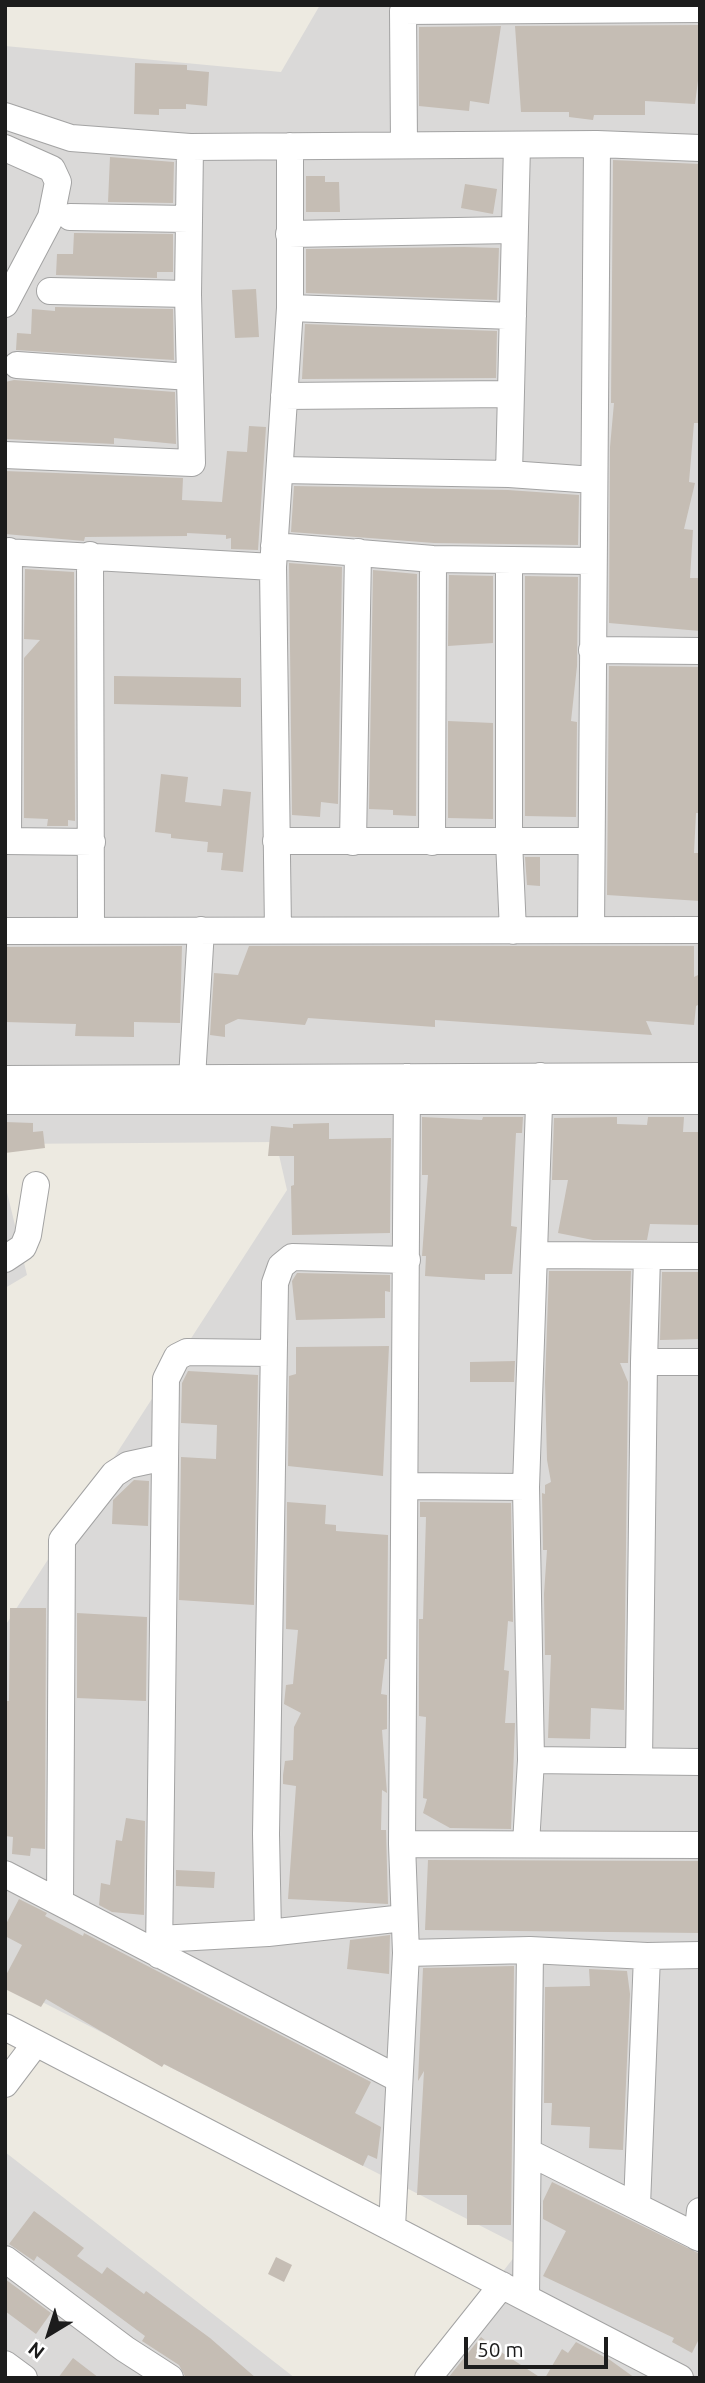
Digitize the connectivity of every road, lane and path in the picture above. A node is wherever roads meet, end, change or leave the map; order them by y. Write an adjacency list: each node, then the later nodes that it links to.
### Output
1 (514, 8): 2 (street); 6 (street)
2 (601, 8): 3 (street)
3 (700, 9)
4 (5, 116): 8 (street)
5 (597, 144): 7 (street); 11 (street); 28 (street)
6 (404, 145): 7 (street); 9 (street)
7 (517, 145): 14 (street)
8 (190, 146): 9 (street); 13 (street)
9 (290, 146): 15 (street)
10 (5, 148): 18 (street)
11 (700, 148)
12 (70, 217): 13 (street)
13 (188, 219): 17 (street)
14 (513, 230): 15 (street); 20 (street)
15 (289, 234): 19 (street)
16 (50, 291): 17 (street)
17 (188, 294): 22 (street)
18 (5, 304)
19 (290, 308): 20 (street); 24 (street)
20 (513, 316): 23 (street)
21 (17, 365): 22 (street)
22 (190, 377): 25 (street)
23 (509, 394): 24 (street); 27 (street)
24 (284, 396): 26 (street)
25 (5, 455)
26 (280, 470): 27 (street); 32 (street)
27 (509, 474): 28 (street)
28 (594, 480): 35 (street)
29 (7, 552): 31 (street); 38 (street)
30 (358, 552): 32 (street); 33 (street); 43 (street)
31 (90, 555): 32 (street); 42 (street)
32 (274, 557): 39 (street)
33 (433, 559): 34 (street); 44 (street)
34 (509, 560): 35 (street); 40 (street)
35 (591, 561): 36 (street)
36 (592, 650): 37 (street); 41 (street)
37 (700, 651)
38 (7, 841): 42 (street)
39 (276, 841): 43 (street); 48 (street)
40 (509, 841): 41 (street); 44 (street); 49 (street)
41 (592, 841): 50 (street)
42 (92, 842): 46 (street)
43 (353, 842): 44 (street)
44 (432, 842)
45 (5, 930): 46 (street)
46 (91, 930): 47 (street)
47 (201, 930): 48 (street); 53 (street)
48 (278, 930): 49 (street)
49 (513, 930): 50 (street)
50 (591, 930): 51 (street)
51 (700, 930)
52 (700, 1076): 55 (street)
53 (192, 1078): 54 (street); 56 (street)
54 (5, 1079)
55 (539, 1088): 56 (street); 58 (street); 60 (street)
56 (407, 1089): 57 (street); 64 (street)
57 (5, 1101)
58 (700, 1101)
59 (36, 1185): 63 (street)
60 (536, 1255): 61 (street); 70 (street)
61 (647, 1256): 62 (street); 66 (street)
62 (700, 1256)
63 (5, 1259)
64 (407, 1260): 65 (street); 69 (street)
65 (271, 1353): 68 (street); 80 (street)
66 (644, 1362): 67 (street); 72 (street)
67 (700, 1362)
68 (165, 1457): 78 (street); 81 (street)
69 (405, 1486): 70 (street); 74 (street)
70 (526, 1487): 71 (street)
71 (531, 1760): 72 (street); 75 (street)
72 (639, 1761): 73 (street)
73 (700, 1762)
74 (402, 1844): 75 (street); 79 (street)
75 (526, 1844): 76 (street)
76 (700, 1845)
77 (5, 1874): 78 (street)
78 (60, 1902): 81 (street)
79 (404, 1918): 80 (street); 83 (street)
80 (268, 1933): 81 (street)
81 (159, 1947): 88 (street)
82 (530, 1950): 83 (street); 85 (street); 90 (street)
83 (406, 1954): 88 (street)
84 (700, 1955): 85 (street)
85 (647, 1956): 91 (street)
86 (5, 2026): 87 (street)
87 (36, 2043): 89 (street); 92 (street)
88 (397, 2078): 92 (street)
89 (5, 2084)
90 (528, 2152): 91 (street); 96 (street)
91 (637, 2205): 93 (street)
92 (392, 2227): 95 (street)
93 (699, 2229)
94 (5, 2259): 99 (street)
95 (502, 2285): 96 (street); 100 (street)
96 (526, 2297): 101 (street)
97 (5, 2364): 98 (street)
98 (24, 2378)
99 (170, 2378)
100 (428, 2378)
101 (680, 2378)

